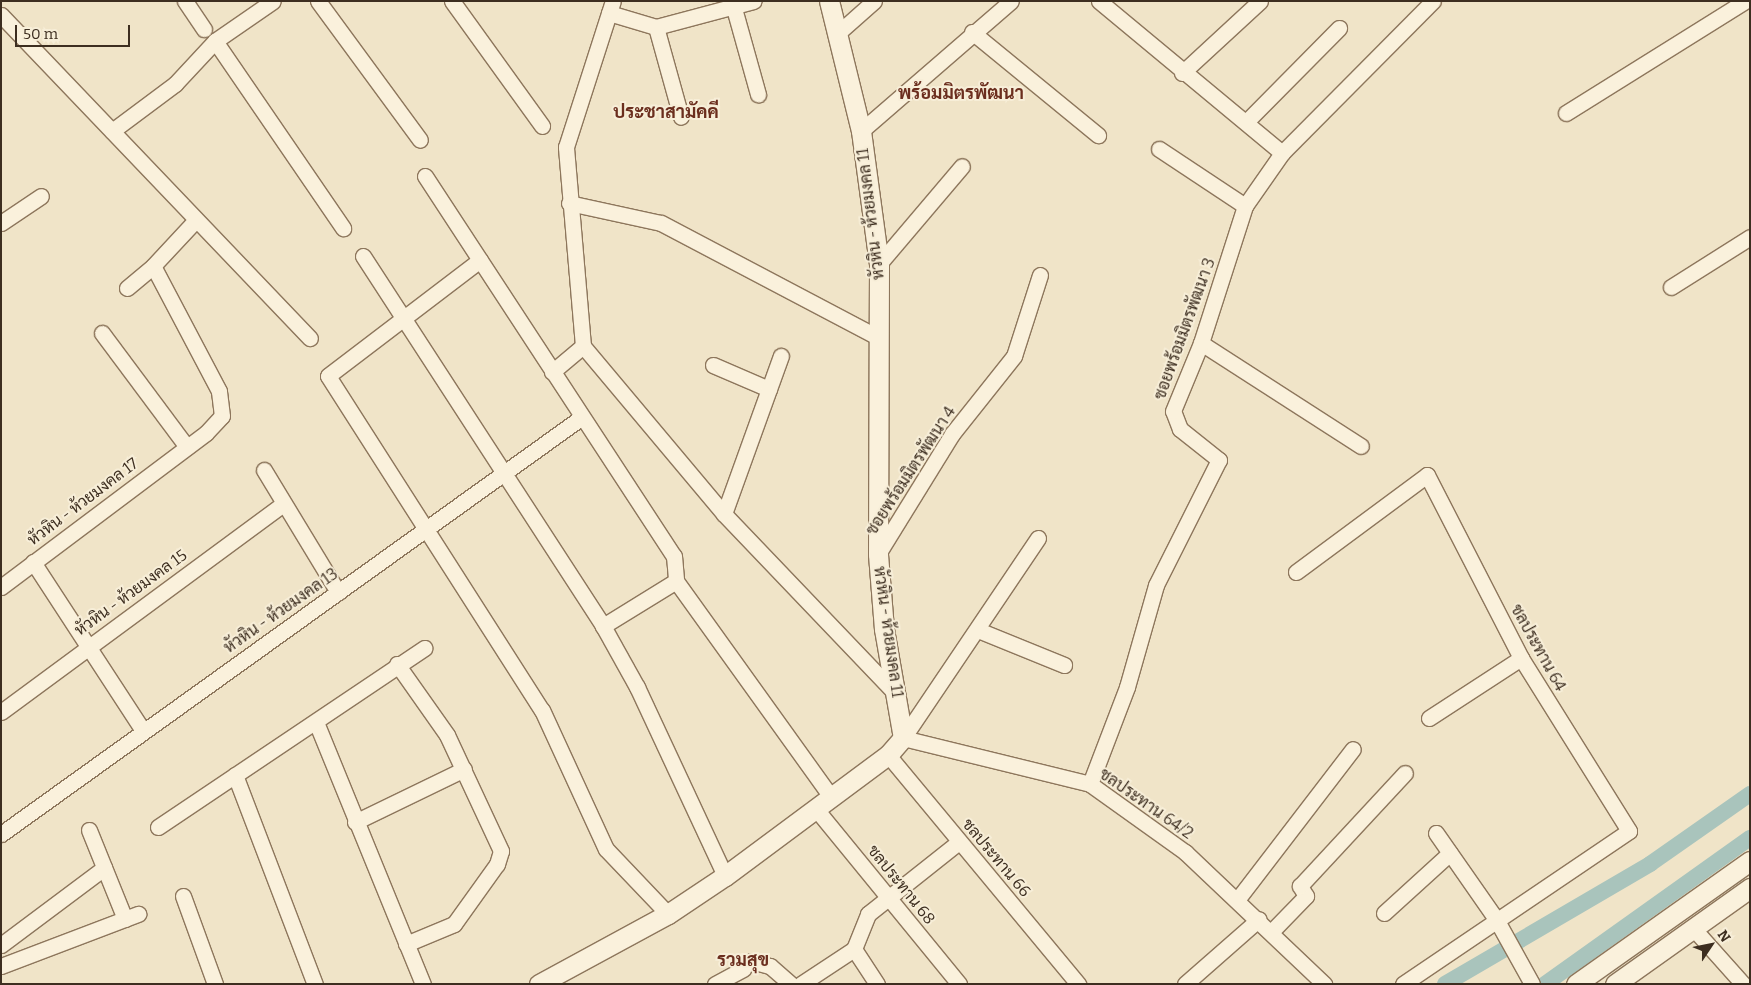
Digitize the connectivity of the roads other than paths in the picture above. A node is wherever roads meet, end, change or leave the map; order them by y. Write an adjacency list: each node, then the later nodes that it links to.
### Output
1 (185, 1): 18 (street)
2 (273, 1): 21 (street)
3 (318, 1): 31 (street)
4 (452, 1): 27 (street)
5 (754, 1): 13 (street)
6 (829, 1): 20 (street, หัวหิน - ห้วยมงคล 11)
7 (874, 1): 20 (street)
8 (1010, 1): 19 (street)
9 (1260, 1): 22 (street)
10 (1432, 1): 33 (street, ซอยพร้อมมิตรพัฒนา 3)
11 (1745, 1): 24 (street)
12 (1103, 2): 22 (street)
13 (732, 4): 16 (street); 23 (street)
14 (611, 7): 16 (street); 37 (street)
15 (1, 15): 28 (street)
16 (656, 27): 25 (street)
17 (1339, 28): 26 (street)
18 (204, 30)
19 (972, 32): 29 (street); 30 (street)
20 (838, 33): 29 (street, หัวหิน - ห้วยมงคล 11)
21 (215, 41): 28 (street); 41 (street)
22 (1182, 73): 26 (street)
23 (758, 94)
24 (1566, 113)
25 (681, 117)
26 (1247, 121): 33 (street)
27 (542, 126)
28 (112, 131): 39 (street)
29 (861, 131): 45 (street, หัวหิน - ห้วยมงคล 11)
30 (1098, 135)
31 (420, 140)
32 (1160, 149): 38 (street)
33 (1282, 153): 38 (street, ซอยพร้อมมิตรพัฒนา 3)
34 (962, 166): 45 (street)
35 (425, 176): 44 (street)
36 (41, 196): 40 (street)
37 (569, 203): 53 (street); 55 (street)
38 (1245, 206): 54 (street, ซอยพร้อมมิตรพัฒนา 3)
39 (195, 221): 46 (street); 52 (street)
40 (1, 223)
41 (343, 228)
42 (1750, 237): 48 (street)
43 (363, 256): 50 (street)
44 (480, 260): 50 (street); 58 (street)
45 (879, 264): 53 (street, หัวหิน - ห้วยมงคล 11)
46 (153, 266): 49 (street); 62 (street, หัวหิน - ห้วยมงคล 17)
47 (1040, 275): 69 (street, ซอยพร้อมมิตรพัฒนา 4)
48 (1671, 287)
49 (127, 288)
50 (405, 321): 64 (street); 67 (street)
51 (102, 333): 62 (street)
52 (310, 338)
53 (879, 338): 69 (street, หัวหิน - ห้วยมงคล 11)
54 (1201, 343): 61 (street); 93 (street, ซอยพร้อมมิตรพัฒนา 3)
55 (583, 346): 58 (street); 66 (street)
56 (781, 356): 59 (street)
57 (713, 365): 59 (street)
58 (552, 372): 60 (street)
59 (769, 389): 66 (street)
60 (582, 417): 64 (street, หัวหิน - ห้วยมงคล 13); 72 (street)
61 (1361, 446)
62 (187, 447): 70 (street, หัวหิน - ห้วยมงคล 17)
63 (264, 470): 65 (street)
64 (505, 474): 67 (street, หัวหิน - ห้วยมงคล 13); 75 (street)
65 (282, 505): 74 (street); 77 (street, หัวหิน - ห้วยมงคล 15)
66 (724, 514): 82 (street)
67 (428, 529): 74 (street, หัวหิน - ห้วยมงคล 13); 111 (street)
68 (1038, 538): 76 (street)
69 (878, 554): 82 (street, หัวหิน - ห้วยมงคล 11)
70 (33, 562): 73 (street, หัวหิน - ห้วยมงคล 17); 77 (street)
71 (1296, 572): 79 (street, ชลประทาน 64)
72 (676, 581): 75 (street); 94 (street)
73 (1, 587)
74 (338, 592): 86 (street, หัวหิน - ห้วยมงคล 13)
75 (603, 626): 105 (street)
76 (978, 630): 81 (street); 87 (street)
77 (88, 646): 83 (street, หัวหิน - ห้วยมงคล 15); 86 (street)
78 (424, 648): 80 (street)
79 (1521, 658): 84 (street); 113 (street, ชลประทาน 64)
80 (397, 664): 85 (street); 90 (street)
81 (1064, 665)
82 (896, 695): 87 (street, หัวหิน - ห้วยมงคล 11)
83 (1, 712)
84 (1429, 718)
85 (316, 722): 92 (street); 96 (street)
86 (143, 730): 100 (street, หัวหิน - ห้วยมงคล 13)
87 (902, 738): 89 (street); 93 (street, ชลประทาน 64/2)
88 (1353, 749): 109 (street)
89 (888, 755): 94 (street); 101 (street, ชลประทาน 66)
90 (464, 768): 96 (street); 116 (street)
91 (1405, 773): 115 (street)
92 (235, 775): 97 (street); 122 (street)
93 (1090, 784): 109 (street, ชลประทาน 64/2)
94 (831, 797): 95 (street)
95 (816, 809): 105 (street); 108 (street, ชลประทาน 68)
96 (355, 822): 116 (street)
97 (158, 827)
98 (89, 830): 104 (street)
99 (1436, 832): 102 (street)
100 (1, 834)
101 (959, 842): 108 (street); 130 (street, ชลประทาน 66)
102 (1450, 853): 110 (street); 113 (street)
103 (1750, 861): 134 (street)
104 (104, 868): 117 (street); 119 (street)
105 (725, 876): 111 (street)
106 (1749, 890): 114 (street)
107 (183, 896): 121 (street)
108 (888, 896): 118 (street); 129 (street, ชลประทาน 68)
109 (1237, 900): 112 (street, ชลประทาน 64/2)
110 (1384, 913)
111 (668, 914): 124 (street)
112 (1259, 919): 115 (street, ชลประทาน 64/2); 131 (street)
113 (1496, 919): 120 (street); 133 (street)
114 (1693, 928): 135 (street); 136 (street)
115 (1272, 930): 132 (street, ชลประทาน 64/2)
116 (406, 944): 123 (street)
117 (1, 945)
118 (854, 949): 127 (street); 128 (street)
119 (1, 966)
120 (1532, 983)
121 (215, 984)
122 (315, 984)
123 (423, 984)
124 (539, 984)
125 (715, 984): 126 (street)
126 (792, 984)
127 (801, 984)
128 (877, 984)
129 (959, 984)
130 (1078, 984)
131 (1185, 984)
132 (1324, 984)
133 (1403, 984)
134 (1576, 984)
135 (1615, 984)
136 (1743, 984)

